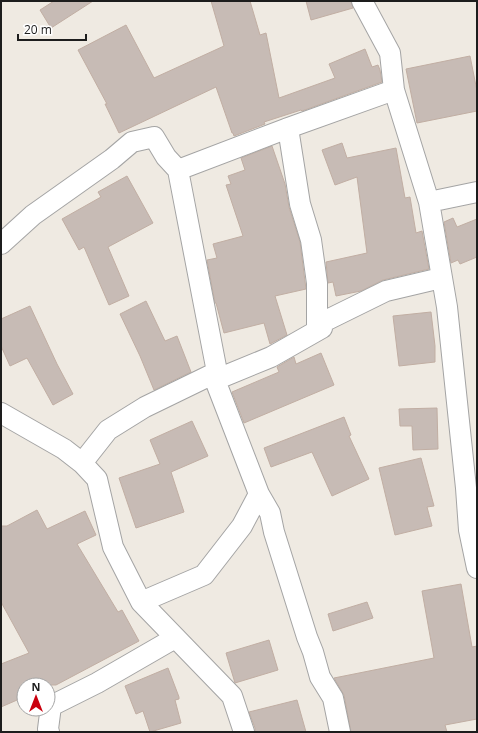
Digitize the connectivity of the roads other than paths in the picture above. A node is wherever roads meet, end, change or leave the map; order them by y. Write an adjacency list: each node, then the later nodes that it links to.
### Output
1 (362, 1): 2 (street)
2 (394, 90): 3 (street); 6 (street)
3 (288, 128): 4 (street); 9 (street)
4 (178, 170): 7 (street); 10 (street)
5 (477, 192): 6 (street)
6 (429, 202): 8 (street)
7 (1, 244)
8 (441, 278): 9 (street); 13 (street)
9 (317, 325): 10 (street)
10 (216, 376): 12 (street); 14 (street)
11 (1, 412): 12 (street)
12 (82, 463): 16 (street)
13 (472, 488): 15 (street)
14 (259, 494): 16 (street); 20 (street)
15 (477, 568)
16 (140, 602): 17 (street)
17 (175, 638): 18 (street); 19 (street)
18 (49, 732)
19 (244, 732)
20 (340, 732)

